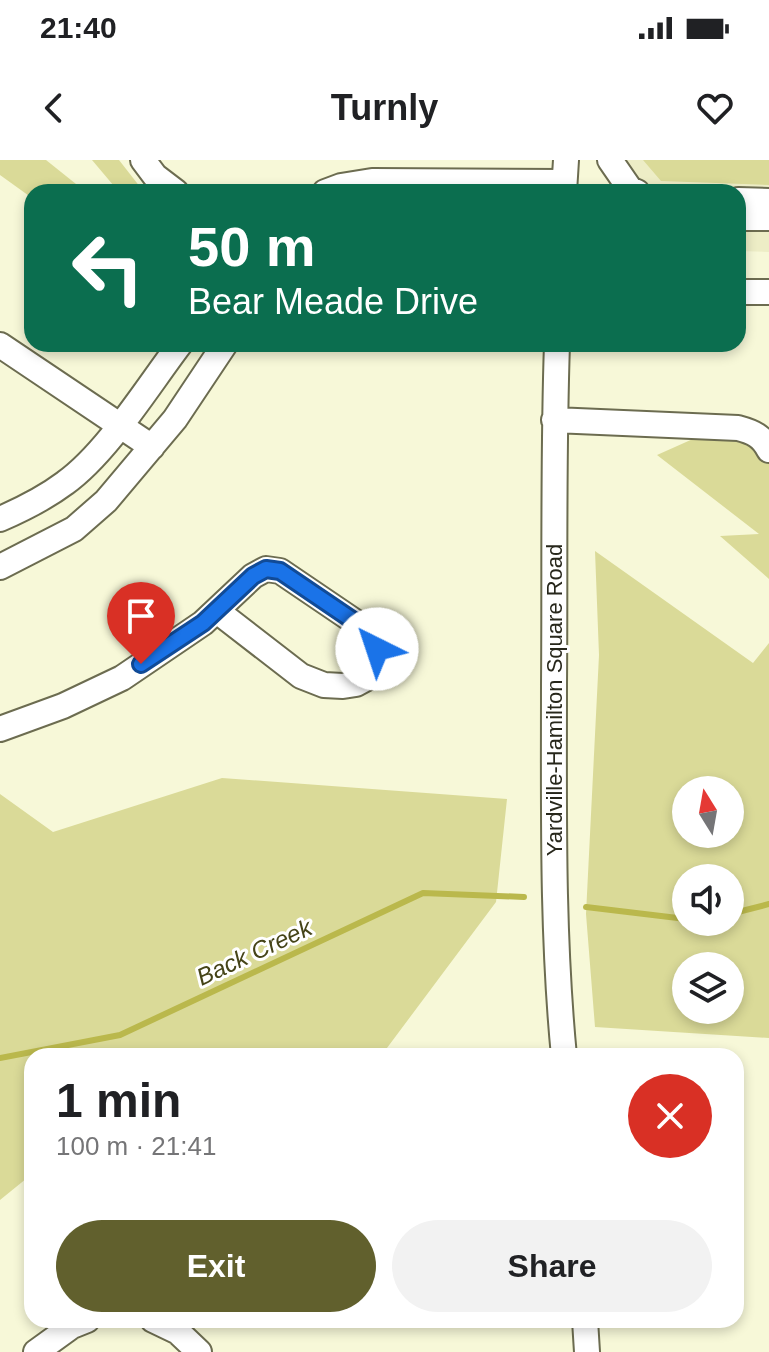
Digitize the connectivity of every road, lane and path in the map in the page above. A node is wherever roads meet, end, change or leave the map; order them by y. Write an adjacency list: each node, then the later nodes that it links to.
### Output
1 (143, 160): 4 (street)
2 (610, 160): 6 (street)
3 (565, 178): 5 (street)
4 (166, 184)
5 (353, 184)
6 (627, 184)
7 (746, 200): 8 (street)
8 (769, 201)
9 (746, 218): 10 (street)
10 (769, 218)
11 (746, 292): 12 (street)
12 (769, 292)
13 (0, 345): 18 (street)
14 (174, 352): 18 (street)
15 (220, 352): 19 (street)
16 (557, 352): 17 (street, Yardville-Hamilton Square Road)
17 (554, 420): 20 (street); 25 (street, Yardville-Hamilton Square Road)
18 (118, 426): 19 (street); 21 (street)
19 (152, 447): 22 (street)
20 (769, 450)
21 (0, 519)
22 (0, 567)
23 (217, 611): 23 (street); 24 (street)
24 (0, 729)
25 (563, 1048)
26 (69, 1328): 29 (street)
27 (170, 1328): 30 (street)
28 (586, 1328): 31 (street)
29 (36, 1352)
30 (199, 1352)
31 (587, 1352)

